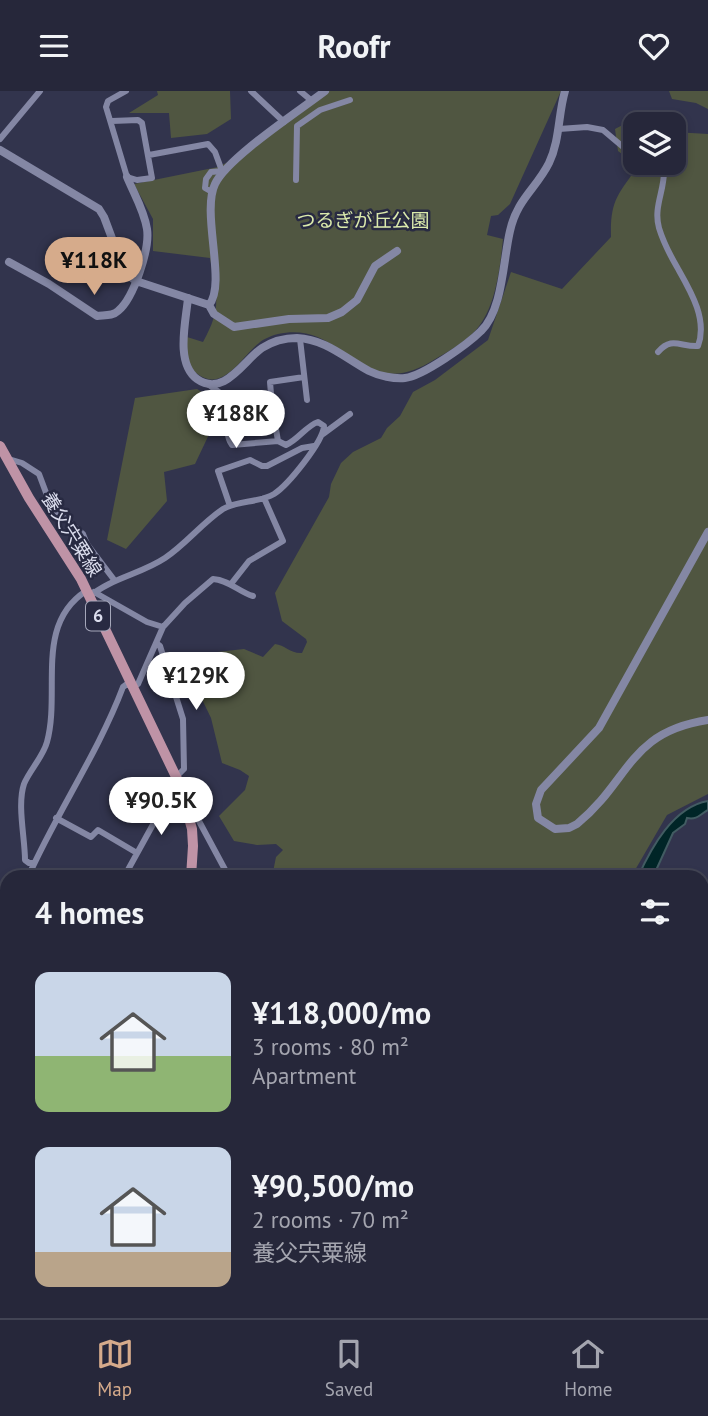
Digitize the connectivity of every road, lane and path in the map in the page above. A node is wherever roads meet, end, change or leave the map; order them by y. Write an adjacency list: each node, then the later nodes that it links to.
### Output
1 (40, 91): 12 (street)
2 (126, 91): 9 (street)
3 (251, 91): 10 (street)
4 (300, 91): 8 (street)
5 (325, 91): 8 (street)
6 (565, 91): 11 (street)
7 (350, 100): 19 (street)
8 (312, 101): 10 (street)
9 (112, 121): 15 (street); 18 (street)
10 (284, 122): 16 (street)
11 (559, 128): 13 (street); 26 (street)
12 (0, 139)
13 (623, 147)
14 (0, 150): 23 (street)
15 (149, 155): 16 (street); 18 (street)
16 (222, 171): 25 (street)
17 (663, 175): 27 (street)
18 (127, 177): 23 (street)
19 (296, 180)
20 (397, 251): 25 (street)
21 (0, 257): 22 (street)
22 (9, 262): 23 (street)
23 (136, 281): 24 (street)
24 (188, 298): 25 (street); 29 (street)
25 (209, 305)
26 (300, 339): 28 (street); 29 (street)
27 (658, 352)
28 (304, 377): 30 (street); 31 (street)
29 (206, 383): 32 (street)
30 (307, 400)
31 (272, 406): 32 (street); 35 (street)
32 (230, 407): 35 (street)
33 (350, 414): 34 (street)
34 (322, 435): 35 (street); 37 (street)
35 (278, 441)
36 (0, 446): 38 (main road, 養父宍粟線 / 6)
37 (314, 446): 39 (street); 40 (street)
38 (8, 462): 42 (street); 44 (main road, 養父宍粟線 / 6)
39 (264, 498): 40 (street); 43 (street)
40 (230, 506): 42 (street)
41 (708, 532): 49 (street)
42 (115, 581): 44 (street)
43 (231, 584): 45 (street); 46 (street)
44 (90, 593): 46 (street); 48 (main road, 養父宍粟線 / 6); 55 (street)
45 (253, 596)
46 (163, 627): 47 (street)
47 (156, 643): 48 (street); 50 (street)
48 (133, 687): 50 (main road, 養父宍粟線 / 6); 51 (street)
49 (708, 720)
50 (177, 780): 52 (street); 53 (main road, 養父宍粟線 / 6); 54 (street)
51 (56, 818): 54 (street); 55 (street)
52 (209, 836): 53 (street); 59 (street)
53 (193, 838): 58 (main road, 養父宍粟線 / 6)
54 (137, 853): 57 (street)
55 (34, 863): 56 (street)
56 (31, 870)
57 (128, 870)
58 (191, 870)
59 (226, 870)

